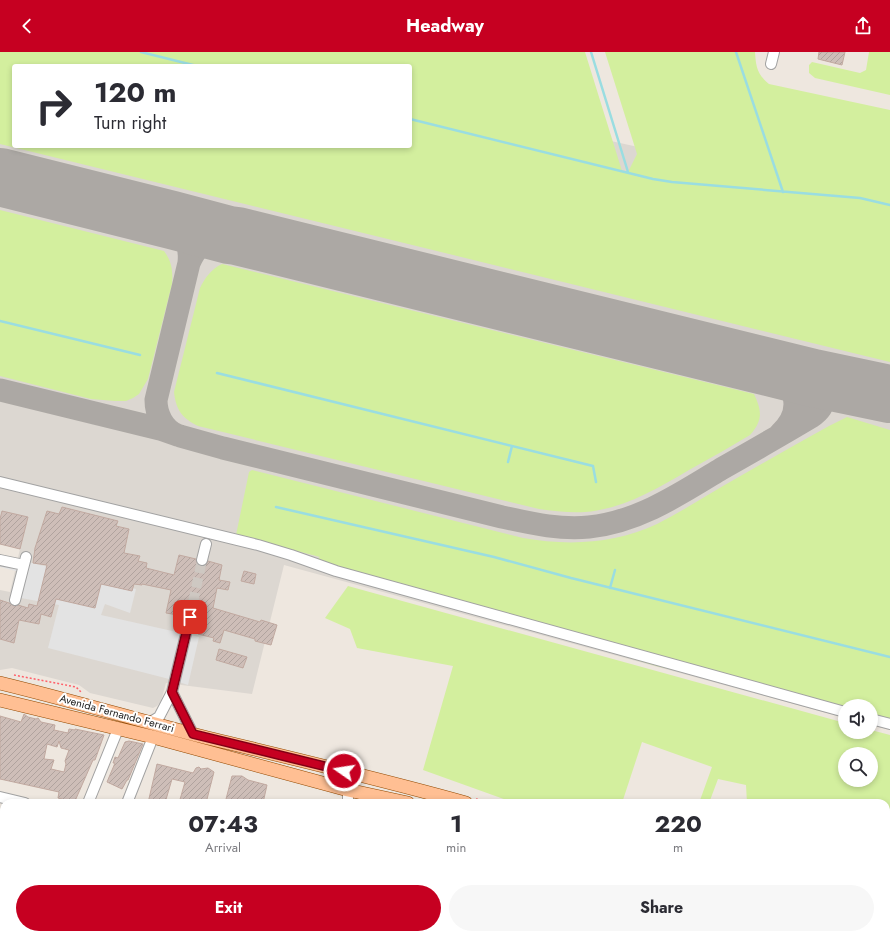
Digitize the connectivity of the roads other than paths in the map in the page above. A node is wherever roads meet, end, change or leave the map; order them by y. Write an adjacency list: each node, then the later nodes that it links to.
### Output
1 (774, 52): 2 (street)
2 (771, 64)
3 (0, 482): 12 (street)
4 (206, 544): 6 (street)
5 (0, 560): 7 (street)
6 (202, 560)
7 (16, 600)
8 (190, 617): 10 (street)
9 (0, 683): 14 (main road, Avenida Fernando Ferrari)
10 (172, 692): 14 (street); 17 (street)
11 (0, 700): 16 (main road, Avenida Fernando Ferrari)
12 (838, 710)
13 (878, 721): 15 (street)
14 (149, 723): 16 (main road); 17 (main road, Avenida Fernando Ferrari)
15 (890, 724)
16 (118, 729): 18 (main road, Avenida Fernando Ferrari); 21 (street)
17 (193, 734): 19 (main road, Avenida Fernando Ferrari)
18 (153, 737): 20 (main road, Avenida Fernando Ferrari); 22 (street)
19 (332, 768): 20 (main road); 25 (main road, Avenida Fernando Ferrari)
20 (348, 790): 23 (street); 24 (main road, Avenida Fernando Ferrari)
21 (90, 799)
22 (129, 799)
23 (348, 799)
24 (390, 799)
25 (451, 799)

